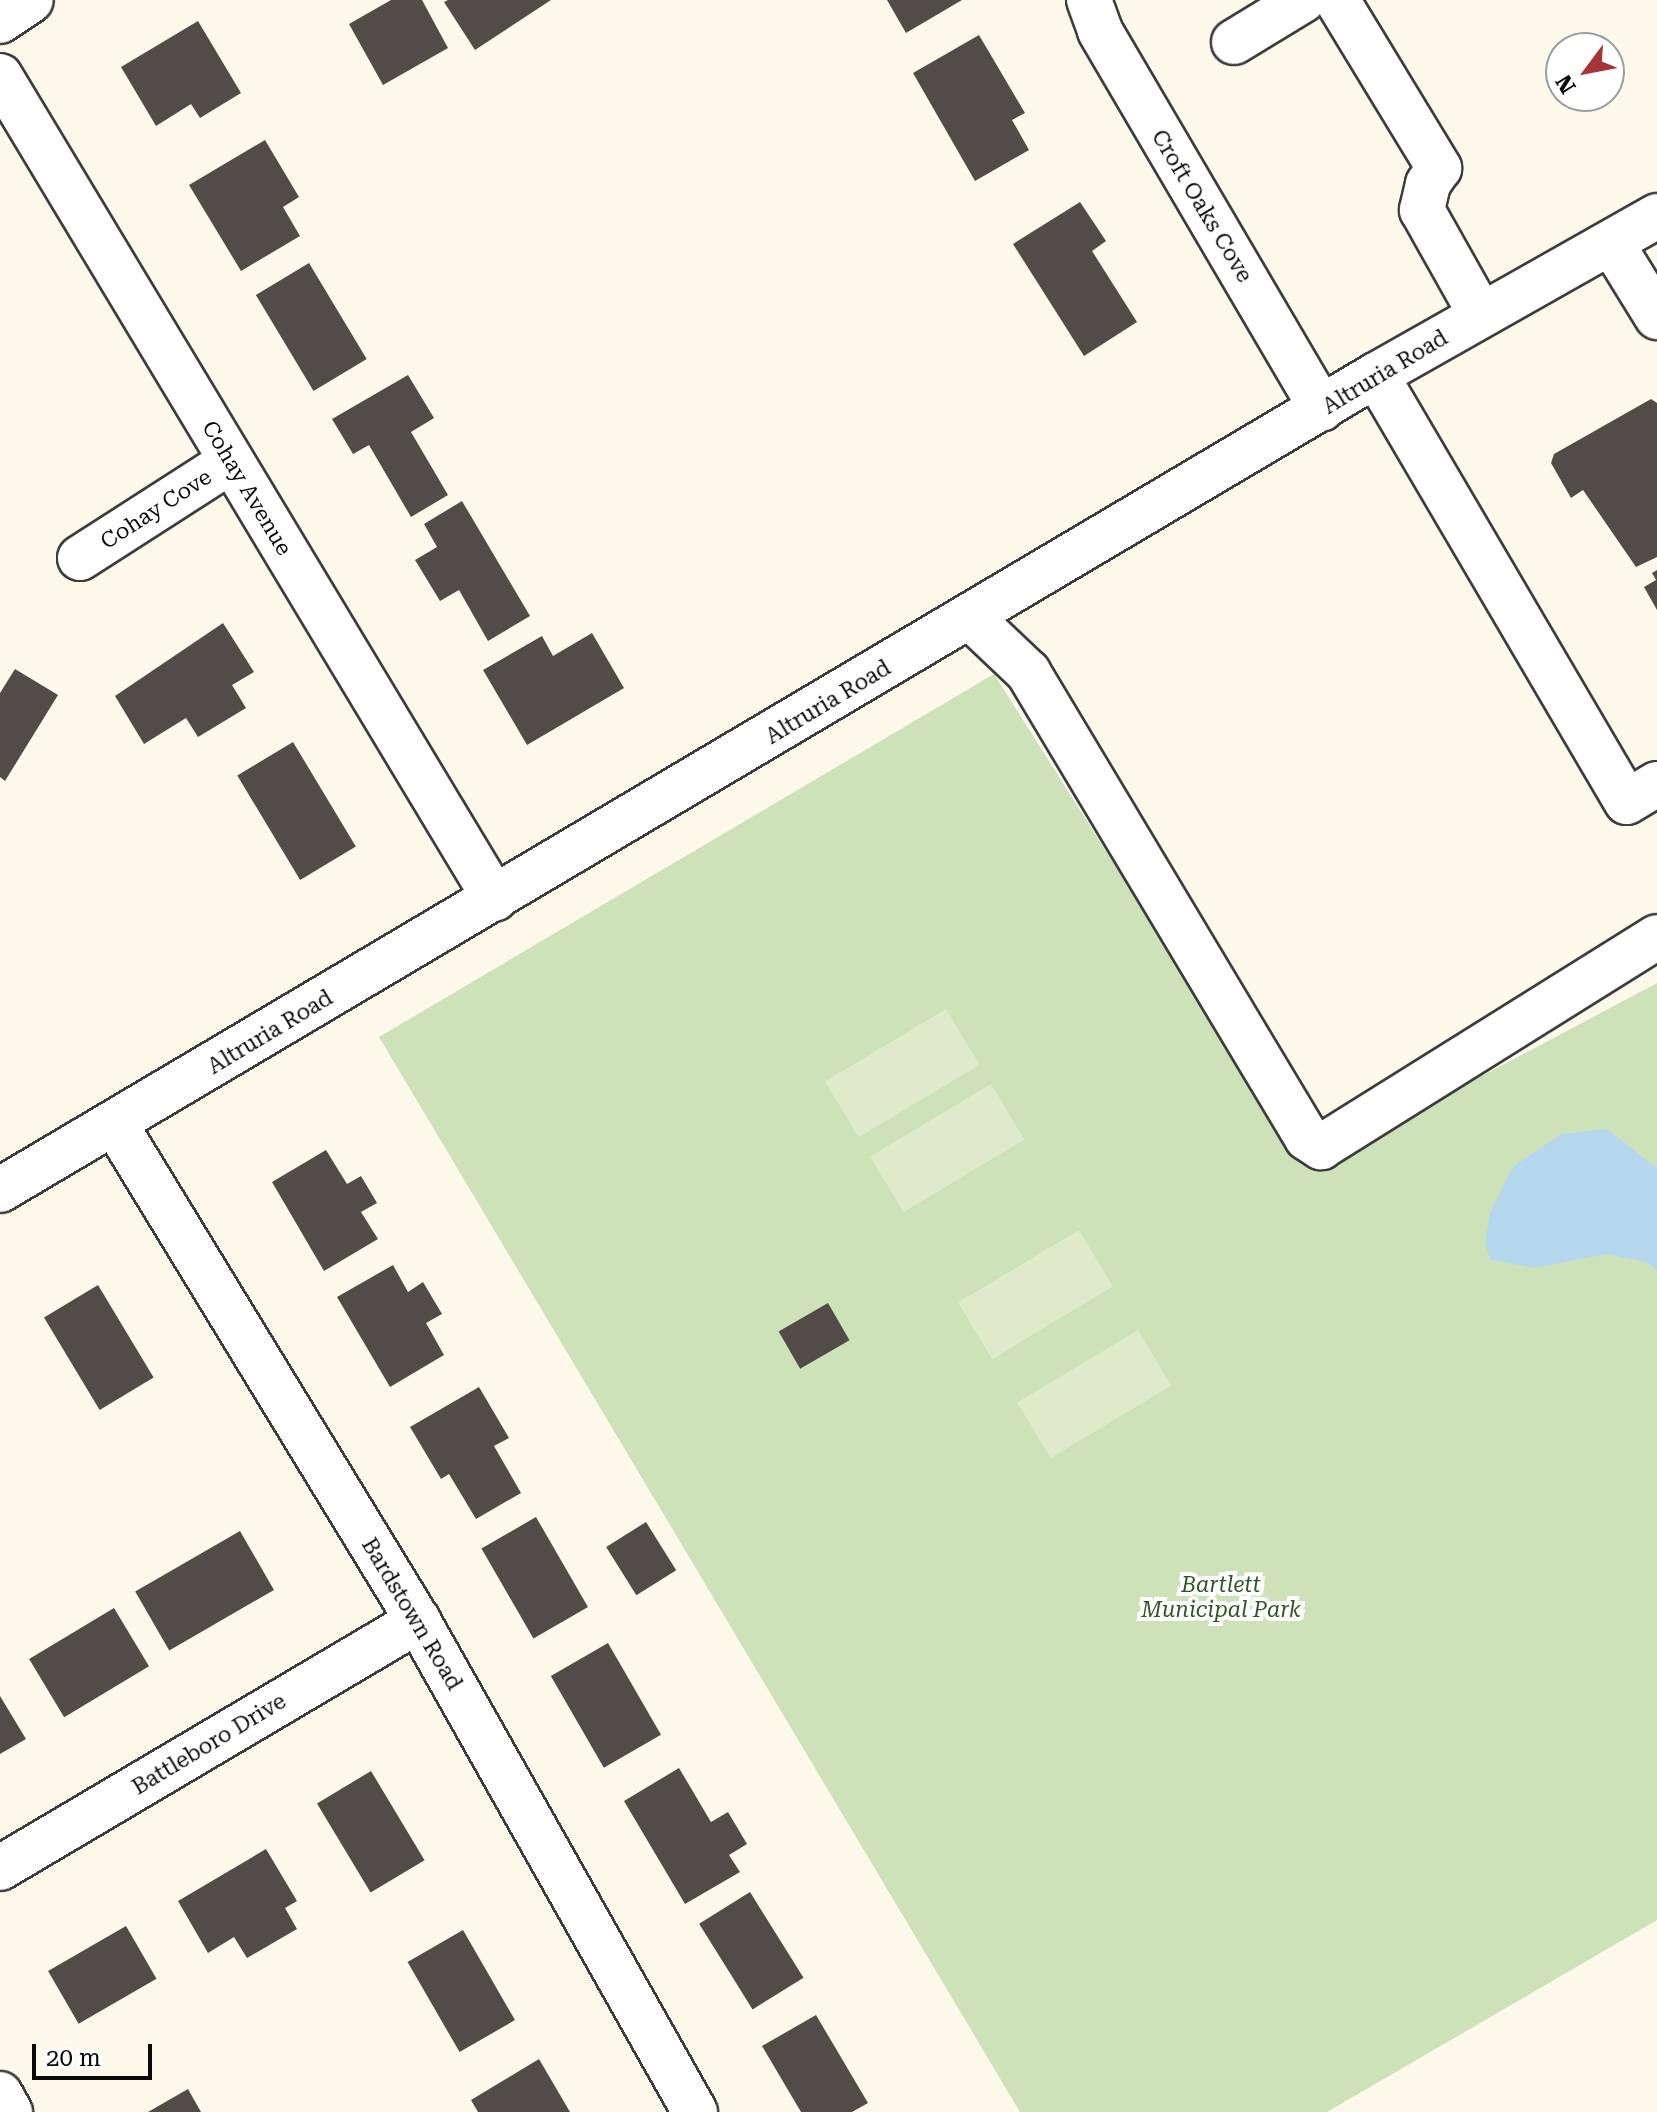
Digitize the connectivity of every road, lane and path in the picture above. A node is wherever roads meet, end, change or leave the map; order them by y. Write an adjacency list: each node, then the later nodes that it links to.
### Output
1 (31, 0): 5 (street)
2 (1089, 0): 13 (street, Croft Oaks Cove)
3 (1303, 0): 6 (street)
4 (1337, 0): 10 (street)
5 (0, 21)
6 (1234, 42)
7 (0, 76): 14 (street, Cohay Avenue)
8 (1657, 216): 9 (street, Altruria Road)
9 (1612, 244): 10 (street, Altruria Road); 11 (street)
10 (1481, 315): 12 (street, Altruria Road)
11 (1657, 317)
12 (1376, 375): 13 (street, Altruria Road); 17 (street)
13 (1322, 409): 16 (street, Altruria Road)
14 (231, 461): 15 (street, Cohay Cove); 18 (street, Cohay Avenue)
15 (80, 558)
16 (971, 618): 18 (street, Altruria Road); 19 (street)
17 (1657, 784)
18 (495, 899): 20 (street, Altruria Road)
19 (1657, 937)
20 (115, 1124): 21 (street, Altruria Road); 22 (street, Bardstown Road)
21 (0, 1190)
22 (418, 1621): 23 (street, Battleboro Drive); 26 (street, Bardstown Road)
23 (0, 1868)
24 (0, 2094): 25 (street)
25 (10, 2112)
26 (695, 2112)

